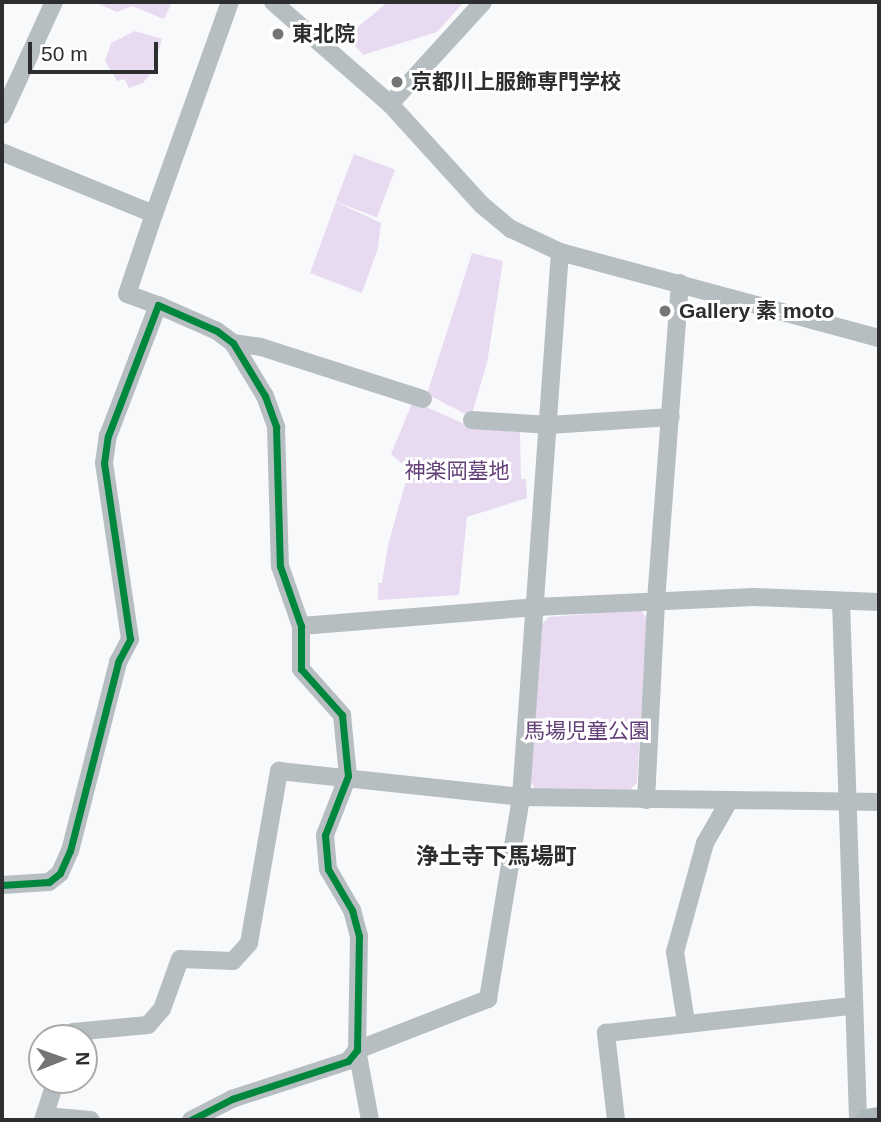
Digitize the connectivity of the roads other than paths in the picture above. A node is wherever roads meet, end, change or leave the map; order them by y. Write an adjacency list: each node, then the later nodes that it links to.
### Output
1 (54, 2): 6 (street)
2 (230, 2): 8 (street)
3 (273, 2): 5 (street)
4 (483, 2): 5 (street)
5 (390, 104): 9 (street)
6 (2, 115)
7 (2, 152): 8 (street)
8 (154, 214): 11 (street)
9 (560, 252): 10 (street); 17 (street)
10 (680, 283): 12 (street); 15 (street)
11 (158, 305): 13 (street); 29 (street)
12 (879, 338)
13 (233, 343): 14 (street); 22 (street)
14 (423, 399)
15 (671, 417): 17 (street); 18 (street)
16 (472, 420): 17 (street)
17 (550, 425): 21 (street)
18 (656, 601): 19 (street); 21 (street); 25 (street)
19 (841, 601): 20 (street); 26 (street)
20 (879, 603)
21 (535, 607): 22 (street); 24 (street)
22 (301, 626): 23 (street)
23 (348, 776): 24 (street); 32 (street); 33 (street)
24 (521, 797): 25 (street); 33 (street)
25 (646, 800): 28 (street)
26 (846, 802): 27 (street); 28 (street); 30 (street)
27 (879, 802)
28 (728, 803): 31 (street)
29 (2, 885)
30 (852, 1006): 31 (street); 41 (street)
31 (686, 1022): 40 (street)
32 (98, 1030)
33 (357, 1050): 38 (street); 39 (street)
34 (52, 1094): 35 (street)
35 (44, 1118): 37 (street)
36 (879, 1118): 42 (main road)
37 (91, 1120)
38 (191, 1120)
39 (370, 1120)
40 (616, 1120)
41 (858, 1120)
42 (866, 1120)

